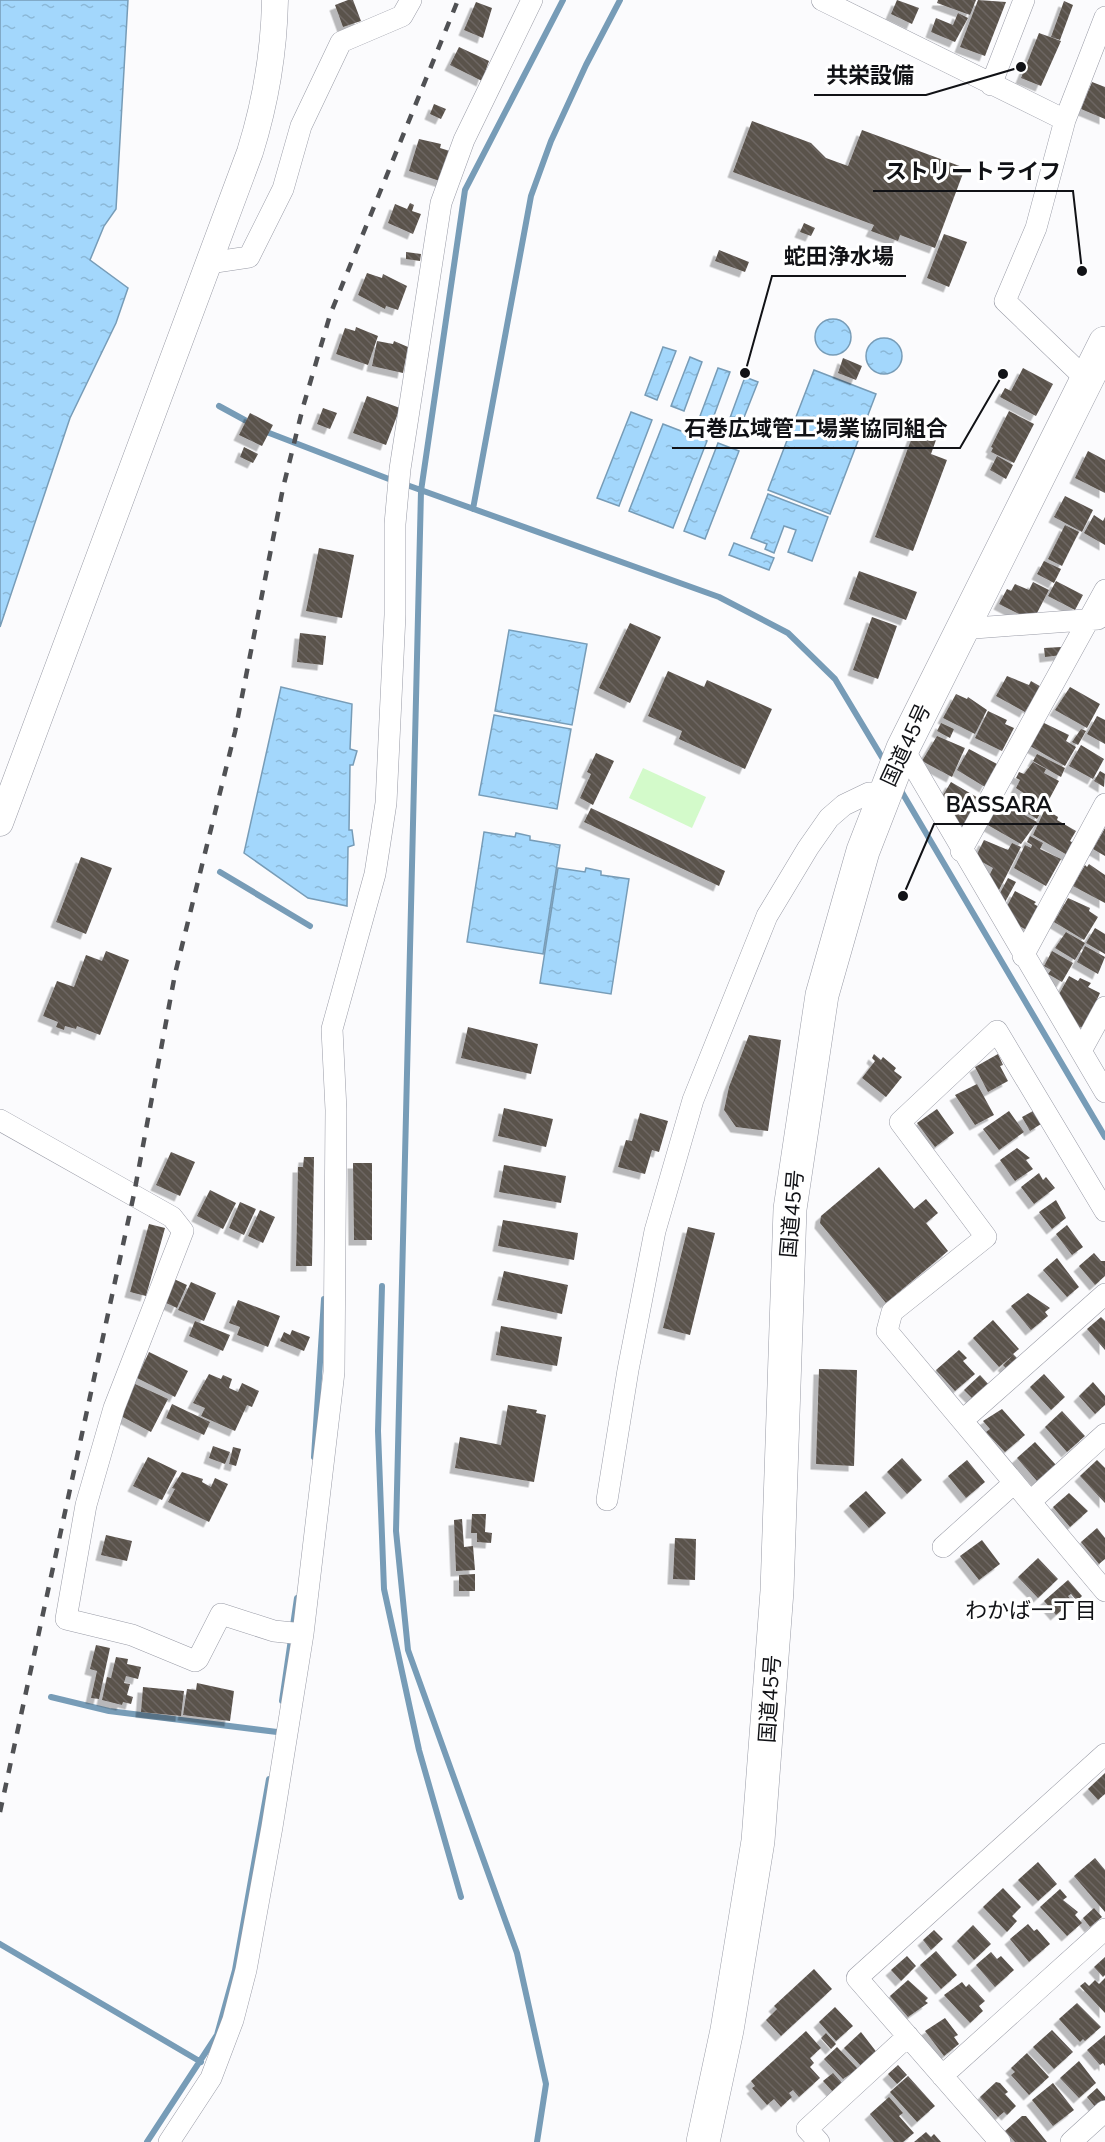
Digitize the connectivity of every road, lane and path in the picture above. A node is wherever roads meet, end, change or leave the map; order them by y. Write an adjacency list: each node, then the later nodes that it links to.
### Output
1 (264, 0): 8 (street)
2 (275, 0): 8 (street)
3 (411, 0): 11 (street)
4 (532, 0): 35 (street)
5 (822, 0): 9 (street)
6 (1024, 0): 9 (street)
7 (1105, 17): 10 (street)
8 (274, 35): 11 (street)
9 (991, 85): 10 (street)
10 (1065, 120): 13 (street)
11 (209, 263): 19 (street)
12 (1105, 343): 13 (highway, 国道45号)
13 (1088, 381): 16 (highway, 国道45号)
14 (1105, 590): 15 (street)
15 (1097, 619): 16 (street); 20 (street)
16 (961, 629): 17 (highway, 国道45号)
17 (892, 772): 20 (street); 31 (street); 42 (highway, 国道45号)
18 (1105, 804): 21 (street)
19 (0, 823)
20 (961, 851): 21 (street)
21 (1023, 956): 23 (street)
22 (1105, 1007): 23 (street)
23 (1081, 1051): 24 (street)
24 (1105, 1092)
25 (0, 1120): 35 (street)
26 (1105, 1212): 28 (street)
27 (1105, 1294): 28 (street)
28 (963, 1420): 30 (street)
29 (1105, 1434): 32 (street)
30 (1014, 1483): 32 (street); 33 (street)
31 (607, 1500)
32 (1031, 1501): 34 (street)
33 (943, 1546)
34 (1105, 1591)
35 (295, 1633): 41 (street)
36 (1105, 1754): 38 (street)
37 (1103, 1934): 39 (street)
38 (908, 2037): 39 (street); 43 (street)
39 (942, 2076): 44 (street)
40 (1105, 2111): 45 (street)
41 (169, 2142)
42 (703, 2142)
43 (819, 2142)
44 (1000, 2142)
45 (1071, 2142)

